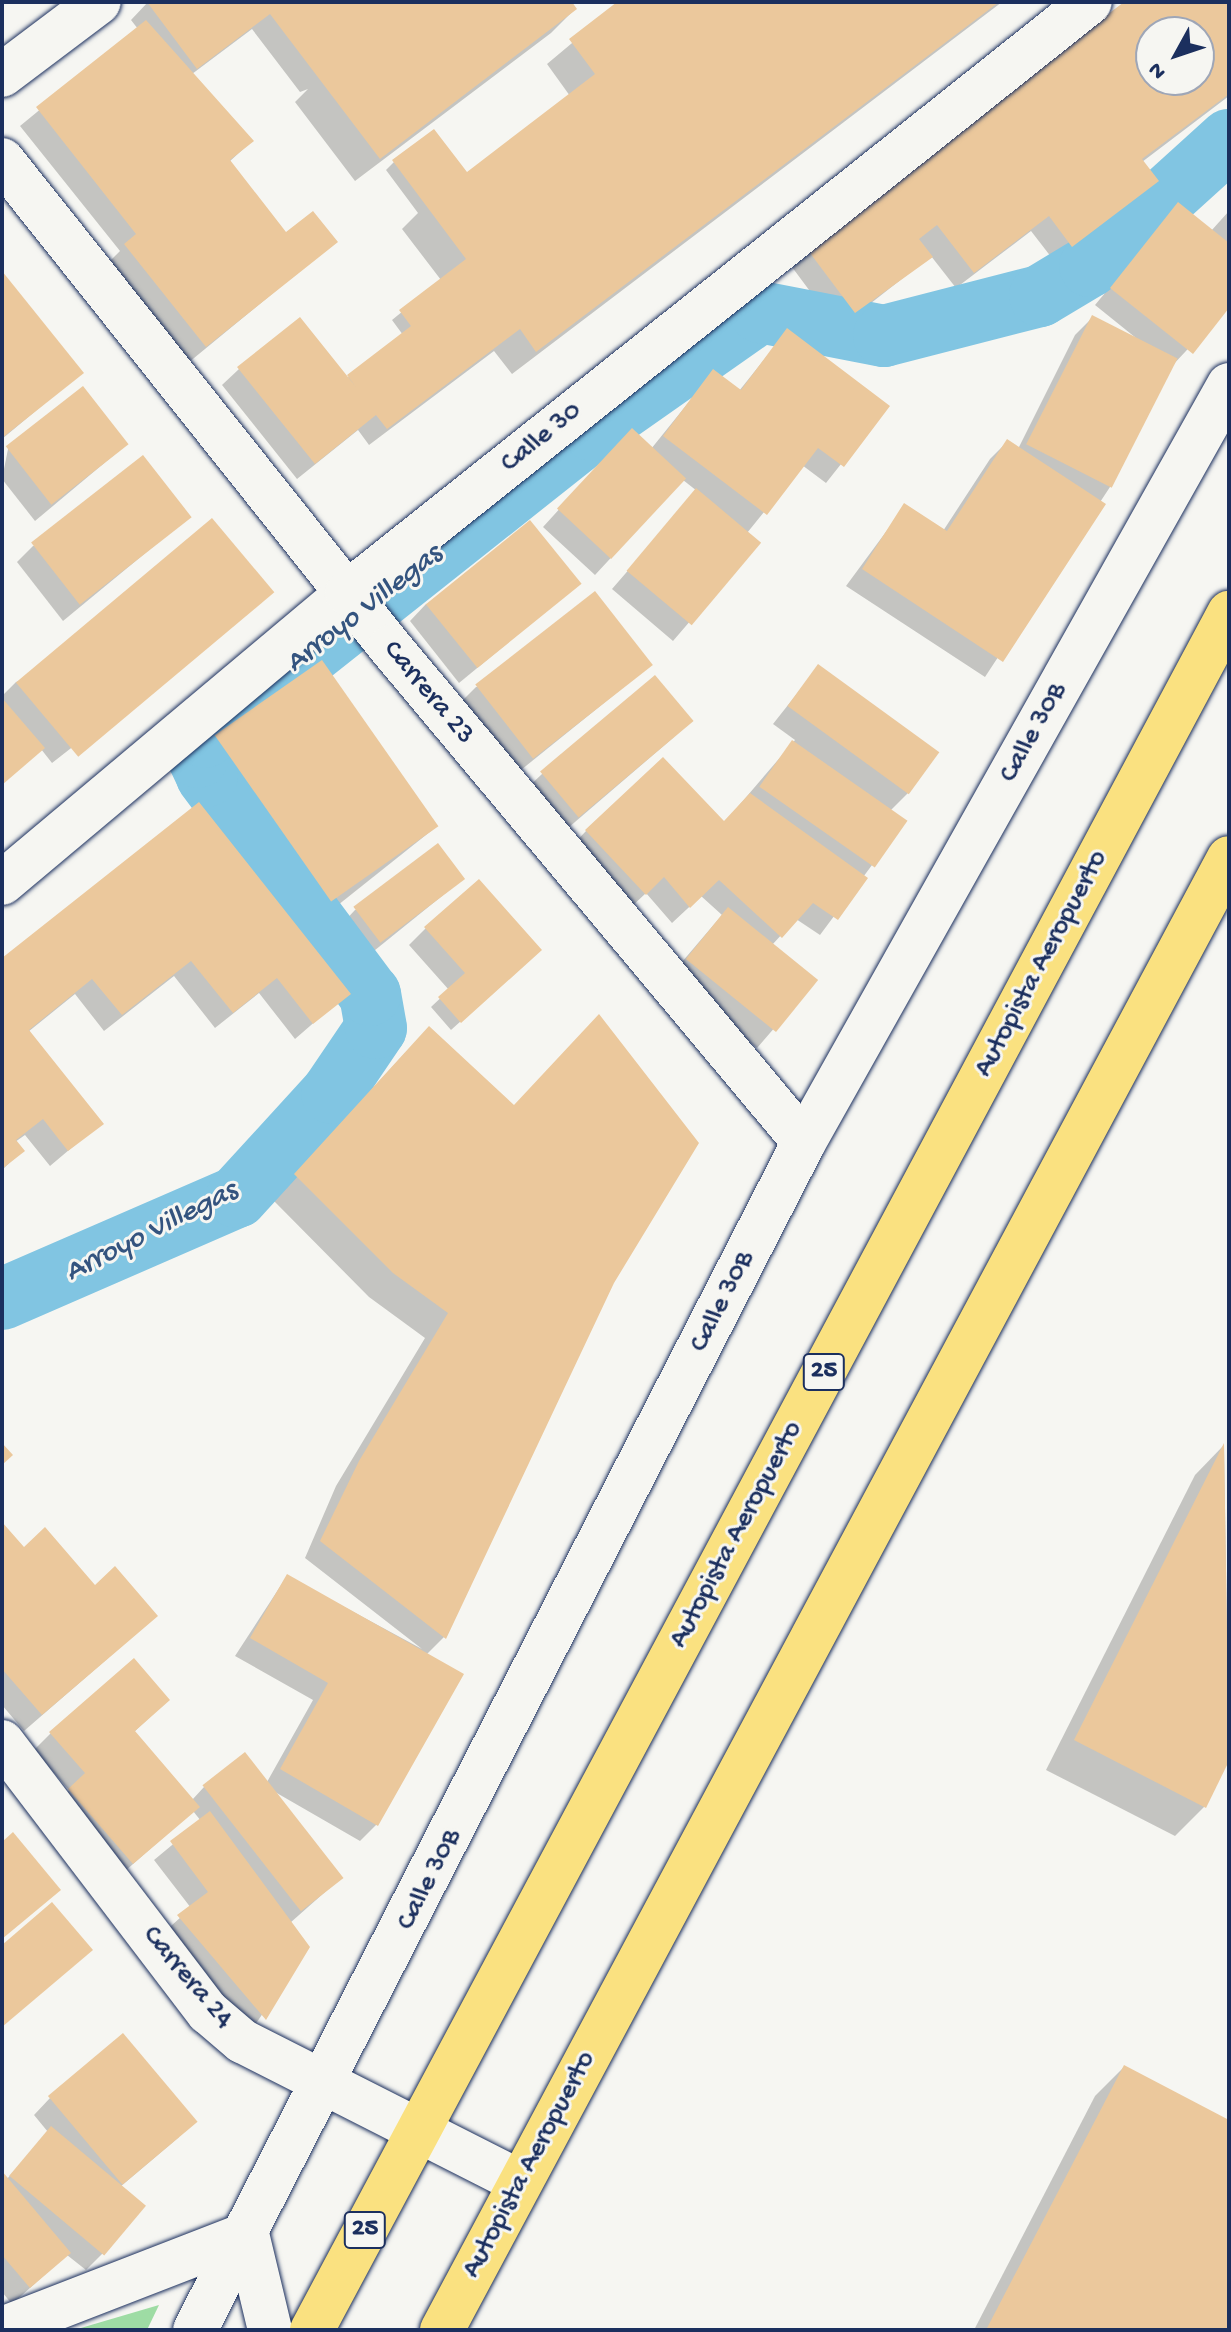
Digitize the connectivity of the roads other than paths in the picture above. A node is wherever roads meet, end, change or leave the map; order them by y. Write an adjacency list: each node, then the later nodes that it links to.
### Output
1 (99, 2): 3 (street)
2 (1090, 2): 6 (street, Calle 30)
3 (2, 75)
4 (2, 160): 6 (street, Carrera 23)
5 (1229, 385): 10 (street, Calle 30B)
6 (351, 598): 9 (street, Calle 30); 10 (street, Carrera 23)
7 (1225, 631): 13 (highway, Autopista Aeropuerto / 25)
8 (1229, 859): 14 (highway, Autopista Aeropuerto)
9 (2, 883)
10 (804, 1142): 12 (street, Calle 30B)
11 (2, 1742): 12 (street, Carrera 24)
12 (328, 2080): 13 (street, Carrera 24); 15 (street, Calle 30B)
13 (419, 2130): 14 (street, Carrera 24); 19 (highway, Autopista Aeropuerto / 25)
14 (520, 2182): 20 (highway, Autopista Aeropuerto)
15 (247, 2234): 16 (street); 17 (street, Calle 30B); 18 (street)
16 (2, 2329)
17 (195, 2330)
18 (270, 2330)
19 (312, 2330)
20 (442, 2330)

